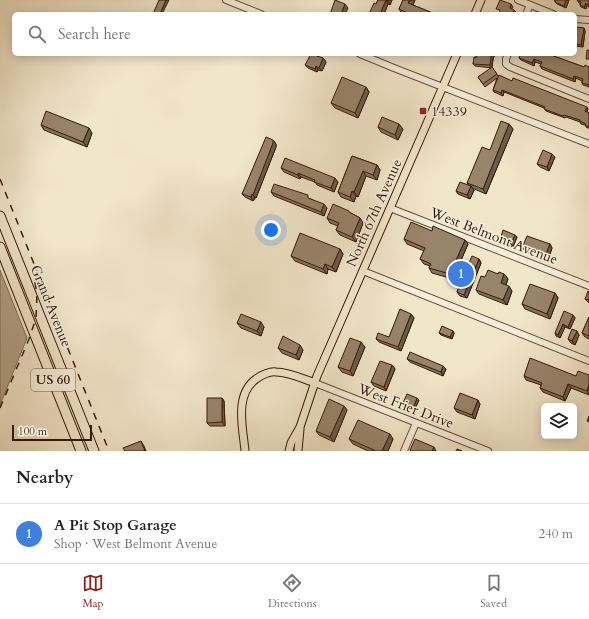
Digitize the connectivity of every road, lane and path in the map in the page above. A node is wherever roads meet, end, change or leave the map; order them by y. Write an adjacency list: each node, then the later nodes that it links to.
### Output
1 (226, 0): 5 (street)
2 (481, 0): 6 (main road)
3 (518, 0): 4 (street)
4 (533, 4): 7 (street)
5 (256, 12)
6 (476, 12)
7 (549, 12)
8 (577, 19): 9 (street)
9 (589, 20)
10 (365, 56): 13 (street)
11 (456, 56): 13 (main road, North 67th Avenue)
12 (507, 56): 14 (street)
13 (443, 88): 15 (street); 16 (main road, North 67th Avenue)
14 (589, 98)
15 (589, 144)
16 (390, 208): 19 (main road, North 67th Avenue); 20 (street, West Belmont Avenue)
17 (0, 216): 21 (highway, Grand Avenue / US 60)
18 (0, 247): 22 (highway, Grand Avenue / US 60)
19 (362, 271): 25 (street); 26 (main road, North 67th Avenue)
20 (589, 286)
21 (36, 305): 22 (highway); 23 (highway, Grand Avenue / US 60)
22 (25, 310): 24 (highway, Grand Avenue / US 60)
23 (47, 332): 24 (highway); 30 (highway, Grand Avenue / US 60)
24 (36, 336): 29 (highway, Grand Avenue / US 60)
25 (589, 360)
26 (315, 383): 27 (street, West Frier Drive); 28 (main road, North 67th Avenue); 31 (main road)
27 (416, 423): 34 (street); 35 (street, West Frier Drive)
28 (300, 427): 32 (main road, North 67th Avenue); 33 (main road, North 67th Avenue)
29 (81, 451)
30 (94, 451)
31 (245, 451)
32 (289, 451)
33 (298, 451)
34 (404, 451)
35 (488, 451)

